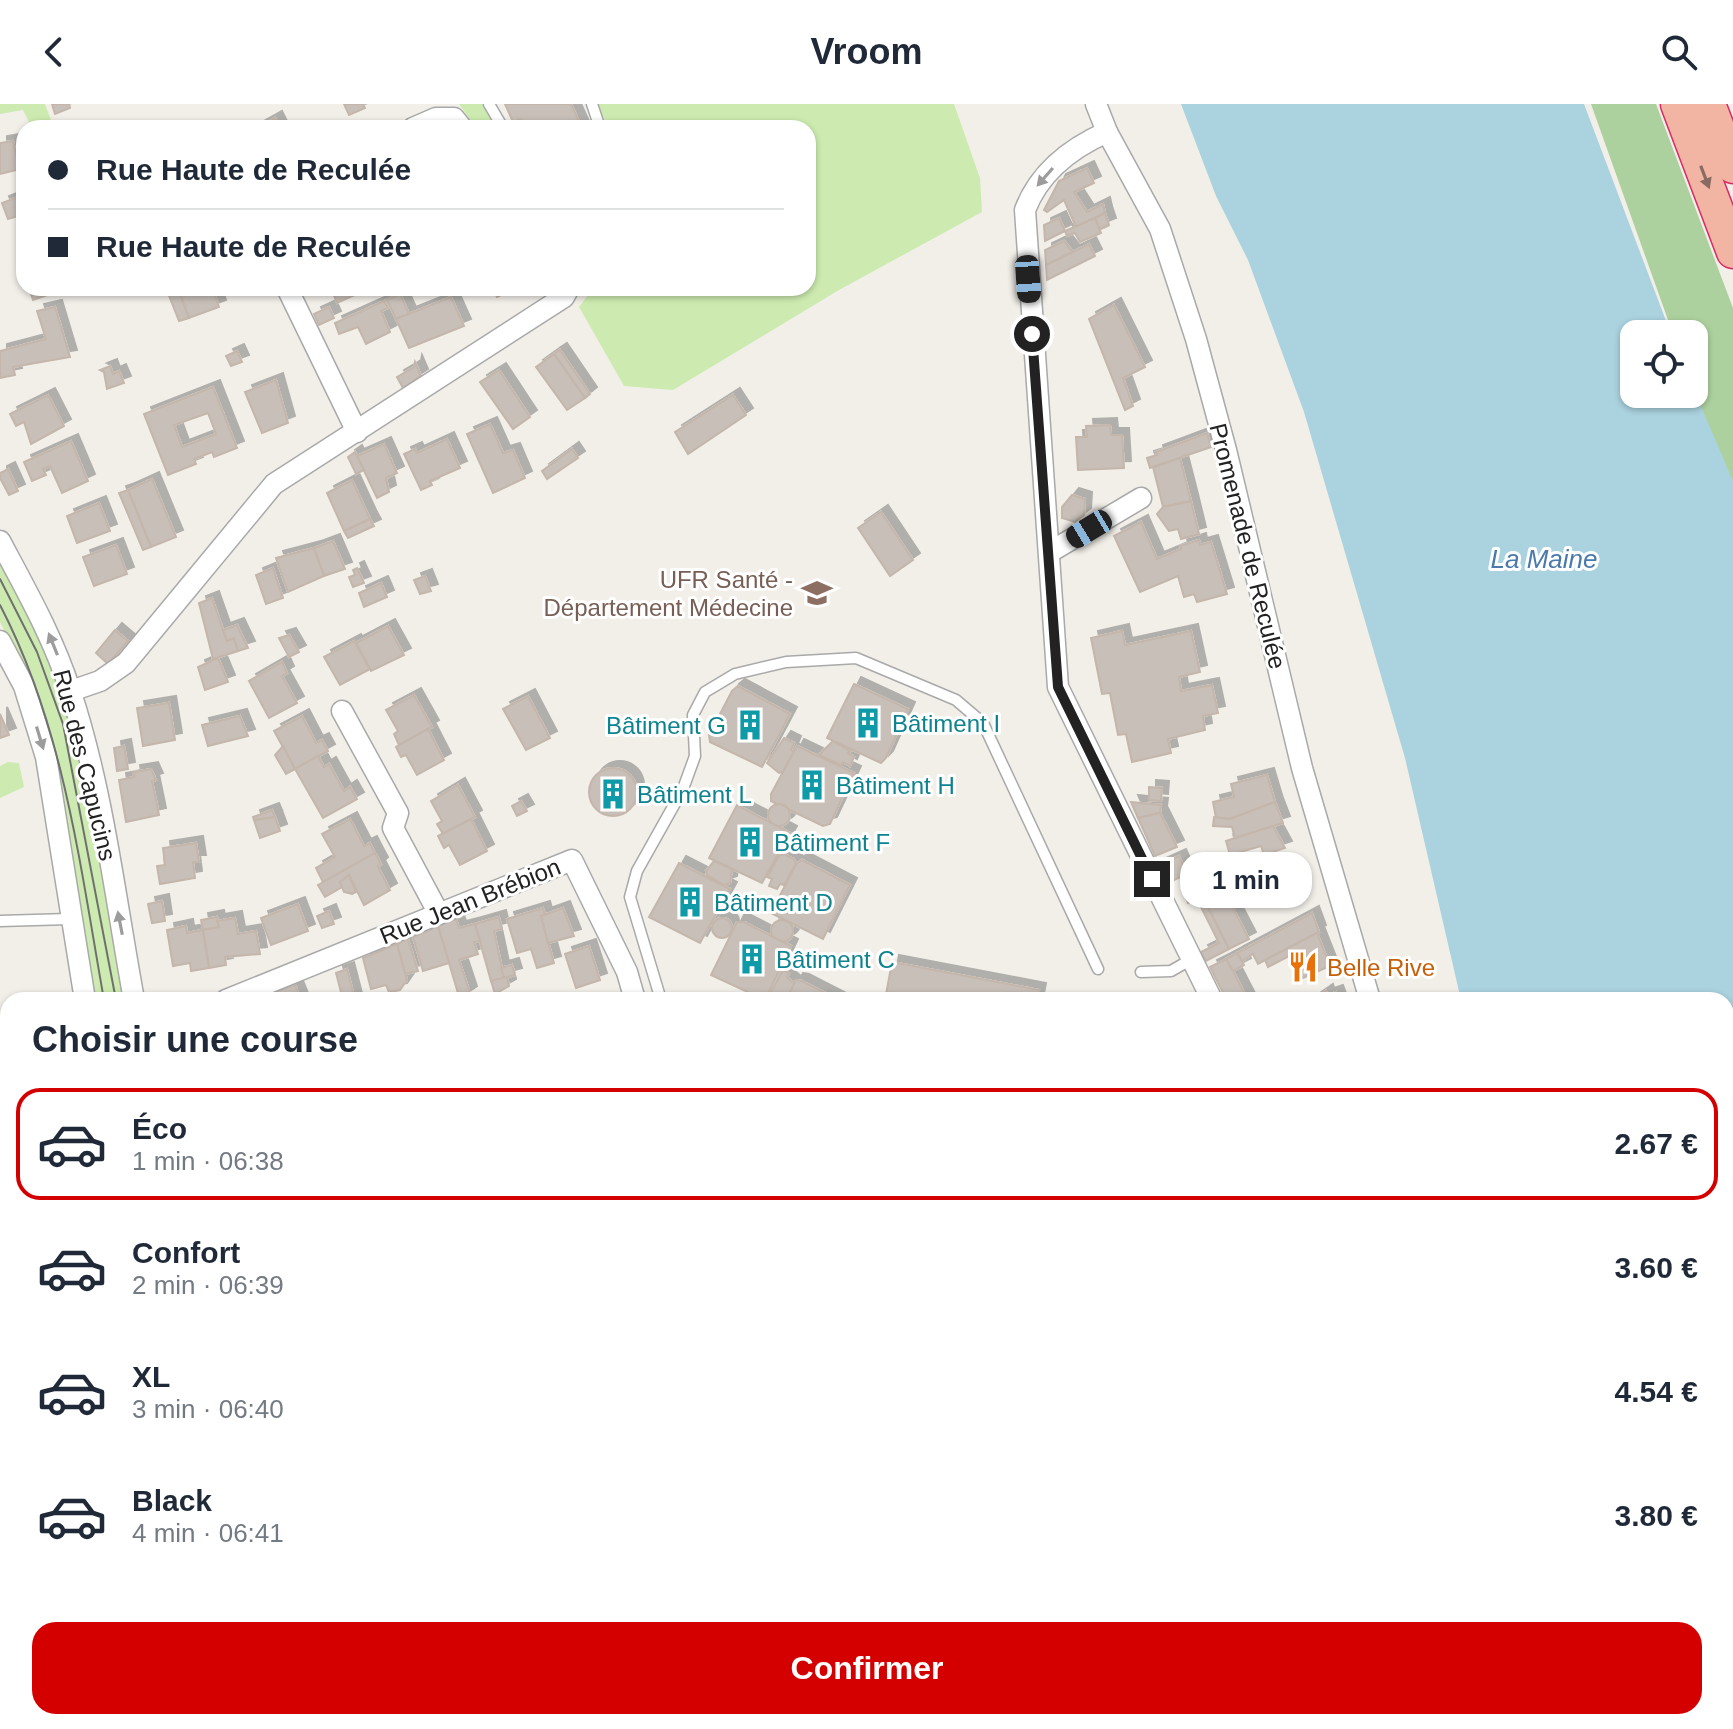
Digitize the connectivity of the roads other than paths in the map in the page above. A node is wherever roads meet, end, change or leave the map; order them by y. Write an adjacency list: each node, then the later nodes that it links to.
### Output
1 (1096, 104): 6 (street, Promenade de Reculée)
2 (1677, 104): 8 (highway, one-way to 8)
3 (1709, 104): 7 (highway)
4 (431, 120): 5 (street)
5 (456, 120)
6 (1107, 132): 14 (street, one-way to 14); 30 (street, Promenade de Reculée)
7 (1733, 167)
8 (1733, 252)
9 (291, 296): 11 (street)
10 (565, 296): 11 (street)
11 (357, 432): 16 (street)
12 (1141, 498): 14 (street)
13 (0, 541): 16 (street, Rue des Capucins, one-way to 13)
14 (1050, 552): 21 (street)
15 (0, 641): 19 (street, Rue des Capucins, one-way to 19)
16 (71, 691): 25 (street, Rue des Capucins, one-way to 16)
17 (342, 711): 18 (street)
18 (439, 914): 26 (street, Rue Jean Brébion); 27 (street, Rue Jean Brébion)
19 (69, 919): 20 (lane); 24 (street, Rue des Capucins)
20 (0, 921)
21 (1192, 959): 23 (lane); 29 (street)
22 (1098, 969): 28 (lane)
23 (1141, 972)
24 (83, 992)
25 (133, 992)
26 (246, 992)
27 (633, 992)
28 (659, 992)
29 (1208, 992)
30 (1368, 992)

